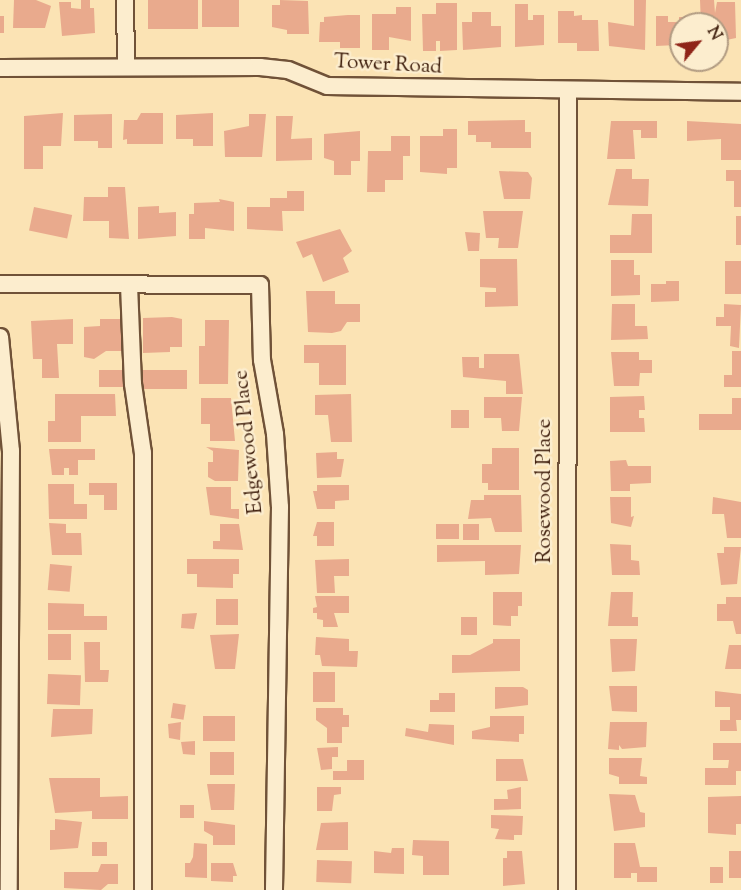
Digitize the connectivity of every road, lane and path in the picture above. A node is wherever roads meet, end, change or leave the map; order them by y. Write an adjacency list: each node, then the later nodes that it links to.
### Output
1 (125, 0): 2 (street)
2 (126, 66): 3 (street, Tower Road); 4 (street, Tower Road)
3 (0, 68)
4 (568, 92): 5 (street, Tower Road); 12 (street, Rosewood Place)
5 (741, 92)
6 (0, 284): 7 (street, Edgewood Place)
7 (129, 285): 10 (street); 11 (street, Edgewood Place)
8 (0, 337): 9 (street)
9 (9, 890)
10 (143, 890)
11 (274, 890)
12 (567, 890)

